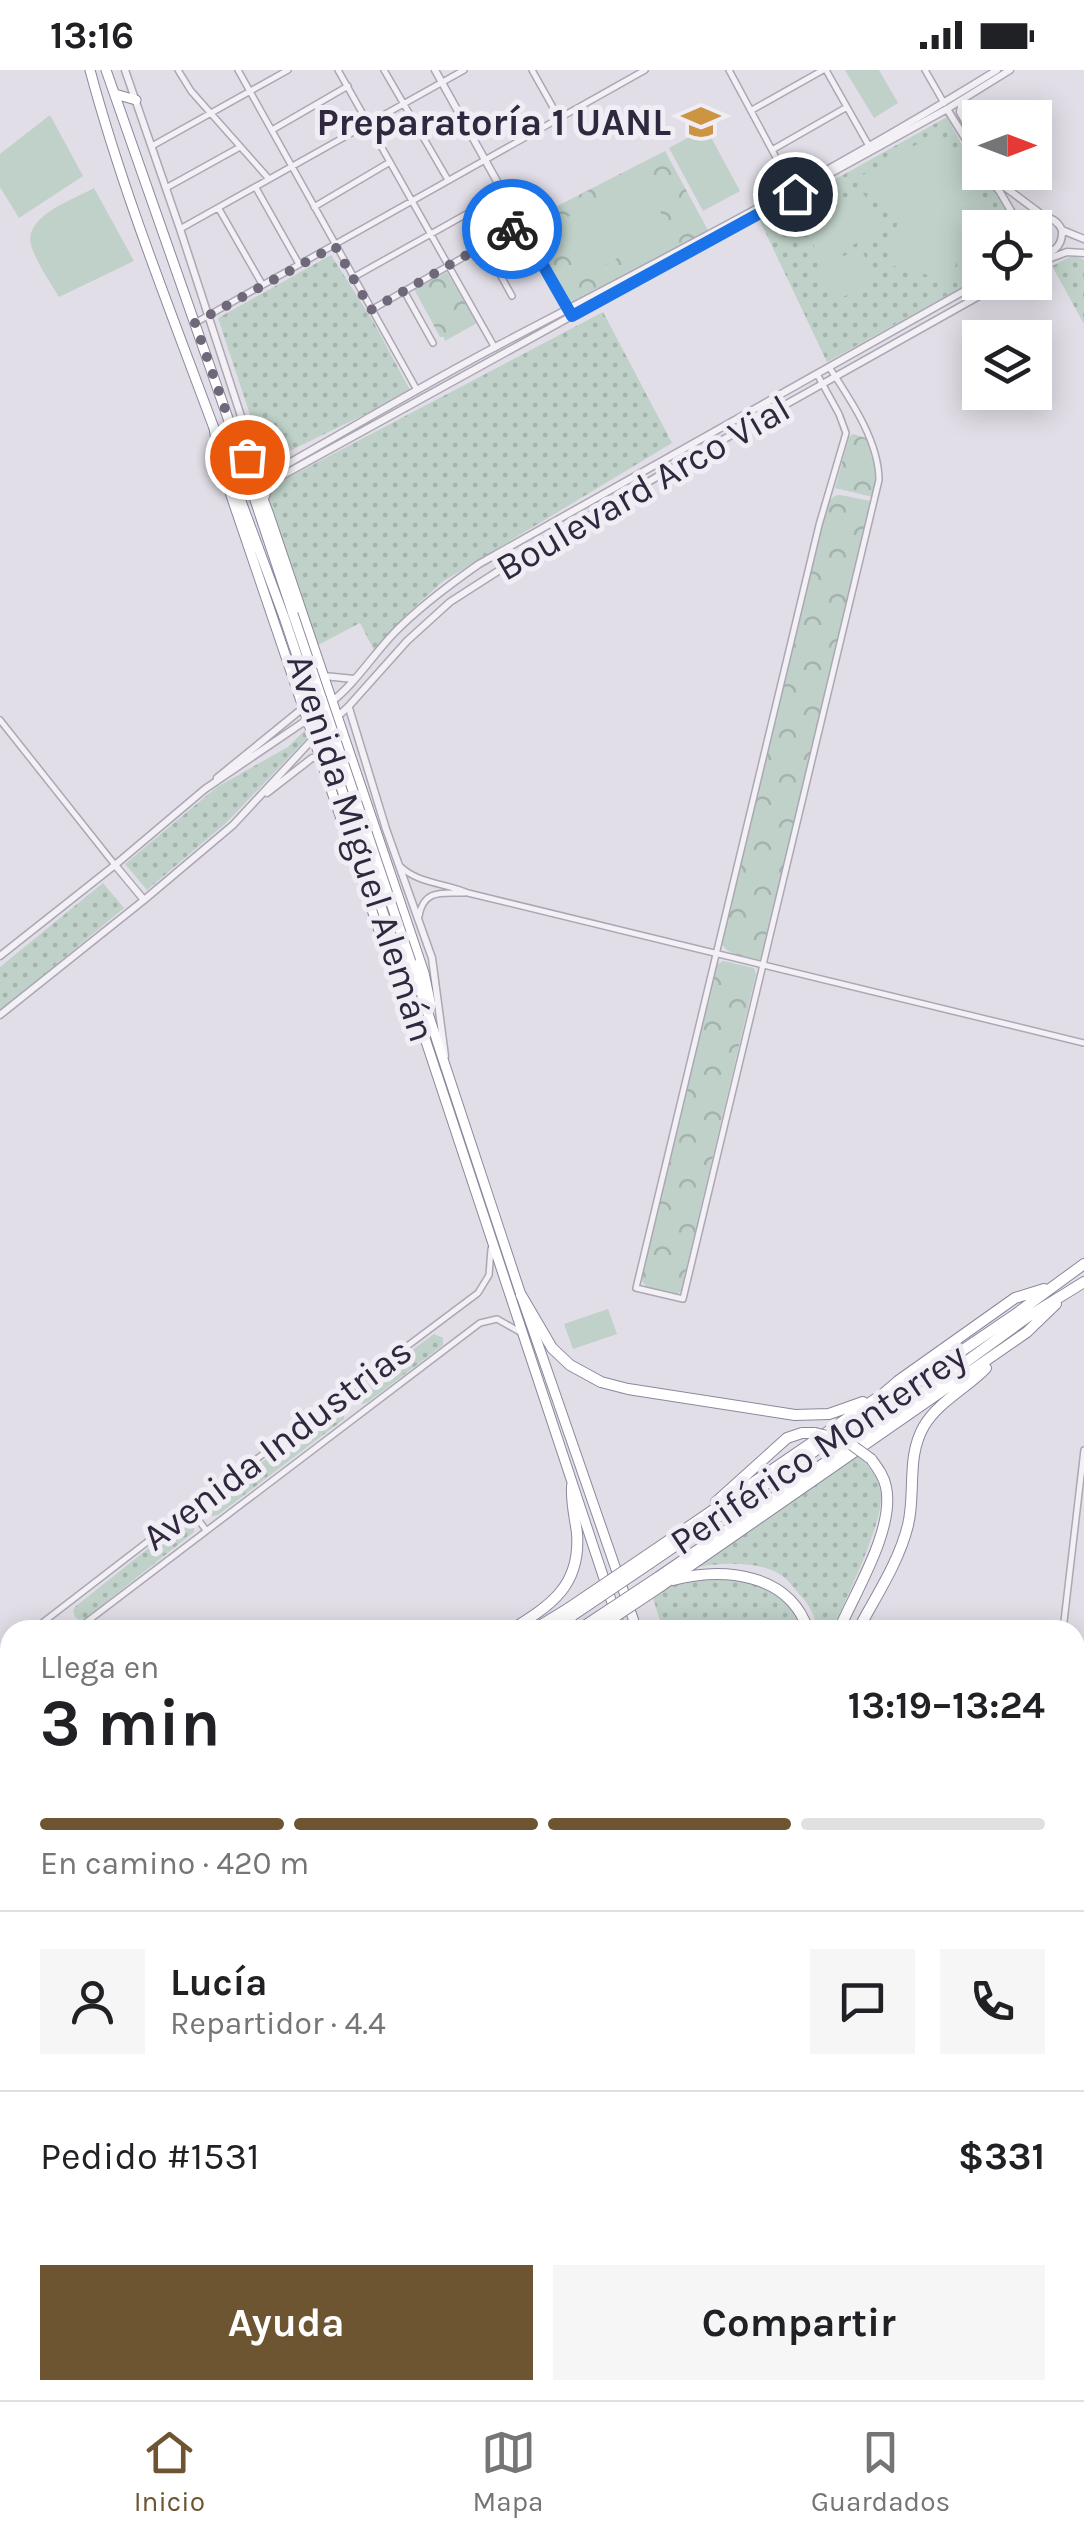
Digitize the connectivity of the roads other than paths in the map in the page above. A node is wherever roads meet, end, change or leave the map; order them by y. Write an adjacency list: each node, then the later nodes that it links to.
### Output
1 (90, 70): 85 (highway, Avenida Miguel Alemán)
2 (106, 70): 22 (highway, Avenida Miguel Alemán)
3 (125, 70): 23 (street)
4 (178, 70): 29 (street)
5 (238, 70): 21 (street)
6 (288, 70): 21 (street)
7 (338, 70): 20 (street)
8 (384, 70): 25 (street)
9 (435, 70): 19 (street)
10 (464, 70): 19 (street)
11 (532, 70): 31 (street)
12 (646, 70): 18 (street)
13 (825, 70): 27 (street); 28 (street)
14 (925, 70): 26 (street)
15 (997, 70): 26 (street)
16 (1010, 70): 24 (street)
17 (731, 71): 28 (street)
18 (632, 73): 31 (street)
19 (442, 82): 25 (street); 39 (street)
20 (348, 86): 32 (street); 33 (street)
21 (250, 92): 29 (street); 33 (street)
22 (114, 94): 23 (highway); 75 (highway, Avenida Miguel Alemán)
23 (136, 100): 35 (street)
24 (962, 100): 26 (street); 30 (street)
25 (404, 104): 32 (street); 43 (street)
26 (945, 106): 34 (street); 37 (street)
27 (847, 107): 37 (street); 38 (street)
28 (751, 110): 38 (street)
29 (210, 113): 35 (street); 36 (street)
30 (962, 116)
31 (559, 118): 39 (street)
32 (369, 124): 40 (street); 41 (street)
33 (272, 130): 41 (street)
34 (962, 132)
35 (152, 146): 44 (street)
36 (240, 147): 42 (street); 44 (street)
37 (871, 148): 47 (street)
38 (772, 150): 47 (street)
39 (486, 160): 43 (street); 48 (street)
40 (390, 162): 49 (street); 50 (street)
41 (292, 168): 42 (street); 50 (street)
42 (270, 180): 45 (street)
43 (449, 180): 49 (street)
44 (166, 188): 55 (street)
45 (256, 188): 51 (street); 64 (street)
46 (1010, 190): 52 (street)
47 (794, 191): 73 (street)
48 (504, 193): 54 (street); 57 (street)
49 (412, 201): 57 (street); 60 (street)
50 (314, 207): 60 (street)
51 (220, 209): 55 (street); 67 (street)
52 (1035, 210)
53 (1052, 220): 56 (street)
54 (520, 225): 59 (street); 73 (street)
55 (180, 229): 74 (street)
56 (1062, 230): 58 (street); 61 (street)
57 (430, 233): 65 (street); 66 (street)
58 (1084, 239)
59 (484, 245): 65 (street); 70 (street)
60 (335, 246): 64 (street); 66 (street)
61 (1052, 251)
62 (1084, 253): 63 (street)
63 (1052, 258)
64 (299, 264): 67 (street)
65 (448, 265): 68 (street); 77 (street)
66 (353, 278): 72 (street)
67 (262, 284): 74 (street)
68 (404, 291): 72 (street); 76 (street)
69 (962, 292): 79 (street, Boulevard Arco Vial)
70 (512, 296)
71 (972, 300): 81 (street, Boulevard Arco Vial)
72 (371, 310): 83 (street)
73 (570, 313): 77 (street); 78 (street)
74 (207, 316): 75 (street); 86 (street)
75 (195, 323): 84 (highway, Avenida Miguel Alemán)
76 (433, 344)
77 (495, 348): 78 (street)
78 (480, 361): 83 (street); 89 (street)
79 (830, 367): 80 (street, Boulevard Arco Vial); 81 (street)
80 (818, 374): 82 (street); 87 (street, Boulevard Arco Vial)
81 (836, 378): 82 (street, Boulevard Arco Vial); 116 (street)
82 (824, 385): 88 (street, Boulevard Arco Vial); 113 (street)
83 (417, 391): 86 (street)
84 (230, 423): 90 (highway); 91 (highway, Avenida Miguel Alemán)
85 (214, 428): 91 (highway, Avenida Miguel Alemán); 94 (highway)
86 (245, 431): 89 (street)
87 (656, 464): 88 (street); 93 (street, Boulevard Arco Vial)
88 (662, 474): 96 (street, Boulevard Arco Vial)
89 (266, 498): 90 (street)
90 (268, 512): 92 (highway)
91 (288, 616): 115 (highway, Avenida Miguel Alemán, bridge)
92 (324, 676): 93 (street); 94 (highway); 95 (highway)
93 (356, 679): 95 (street, Boulevard Arco Vial)
94 (296, 690): 97 (highway)
95 (334, 701): 98 (highway); 100 (street, Boulevard Arco Vial)
96 (348, 707): 98 (street, Boulevard Arco Vial); 107 (street)
97 (303, 708): 100 (highway); 104 (street)
98 (339, 717): 101 (street, Boulevard Arco Vial); 102 (highway)
99 (0, 720): 109 (street)
100 (308, 720): 101 (highway); 104 (street, Boulevard Arco Vial)
101 (314, 738): 103 (highway); 105 (street, Boulevard Arco Vial)
102 (350, 750): 103 (highway); 106 (highway)
103 (322, 760): 105 (street); 118 (highway)
104 (205, 790): 109 (street)
105 (251, 806): 111 (street)
106 (367, 806): 107 (street); 119 (highway)
107 (386, 829): 108 (street)
108 (398, 863): 110 (street); 112 (street)
109 (115, 865): 111 (street); 114 (street)
110 (468, 893): 112 (street); 113 (street)
111 (144, 900): 117 (street)
112 (421, 928): 121 (street)
113 (715, 952): 116 (street); 116 (street)
114 (0, 956)
115 (406, 964): 118 (highway, Avenida Miguel Alemán); 119 (highway, Avenida Miguel Alemán)
116 (762, 964): 120 (street)
117 (0, 1015)
118 (419, 1020): 122 (highway, Avenida Miguel Alemán)
119 (435, 1034): 121 (highway, Avenida Miguel Alemán)
120 (1084, 1043)
121 (445, 1067): 126 (highway, Avenida Miguel Alemán)
122 (492, 1242): 128 (highway, Avenida Miguel Alemán); 133 (street, Avenida Industrias)
123 (1084, 1264): 125 (highway, Periférico Monterrey)
124 (1084, 1282): 127 (highway, Periférico Monterrey)
125 (1050, 1289): 130 (highway); 136 (highway, Periférico Monterrey)
126 (520, 1295): 130 (highway); 147 (highway, Avenida Miguel Alemán)
127 (1059, 1299): 129 (highway); 137 (highway, Periférico Monterrey)
128 (522, 1334): 132 (highway, Avenida Miguel Alemán); 135 (street, Avenida Industrias)
129 (995, 1355): 137 (highway); 150 (highway)
130 (898, 1380): 134 (highway)
131 (1084, 1450): 151 (street)
132 (572, 1486): 141 (highway); 146 (highway, Avenida Miguel Alemán)
133 (190, 1509): 135 (street); 139 (street, Avenida Industrias)
134 (691, 1526): 136 (highway); 149 (highway, bridge)
135 (206, 1530): 140 (street, Avenida Industrias)
136 (648, 1560): 138 (highway, Periférico Monterrey, bridge)
137 (662, 1582): 144 (highway, Periférico Monterrey, bridge); 145 (highway, bridge); 148 (highway)
138 (571, 1612): 142 (highway); 143 (highway, Periférico Monterrey)
139 (46, 1620)
140 (89, 1620)
141 (526, 1620)
142 (554, 1620)
143 (562, 1620)
144 (597, 1620)
145 (609, 1620)
146 (617, 1620)
147 (633, 1620)
148 (804, 1620)
149 (844, 1620)
150 (863, 1620)
151 (1064, 1620)

